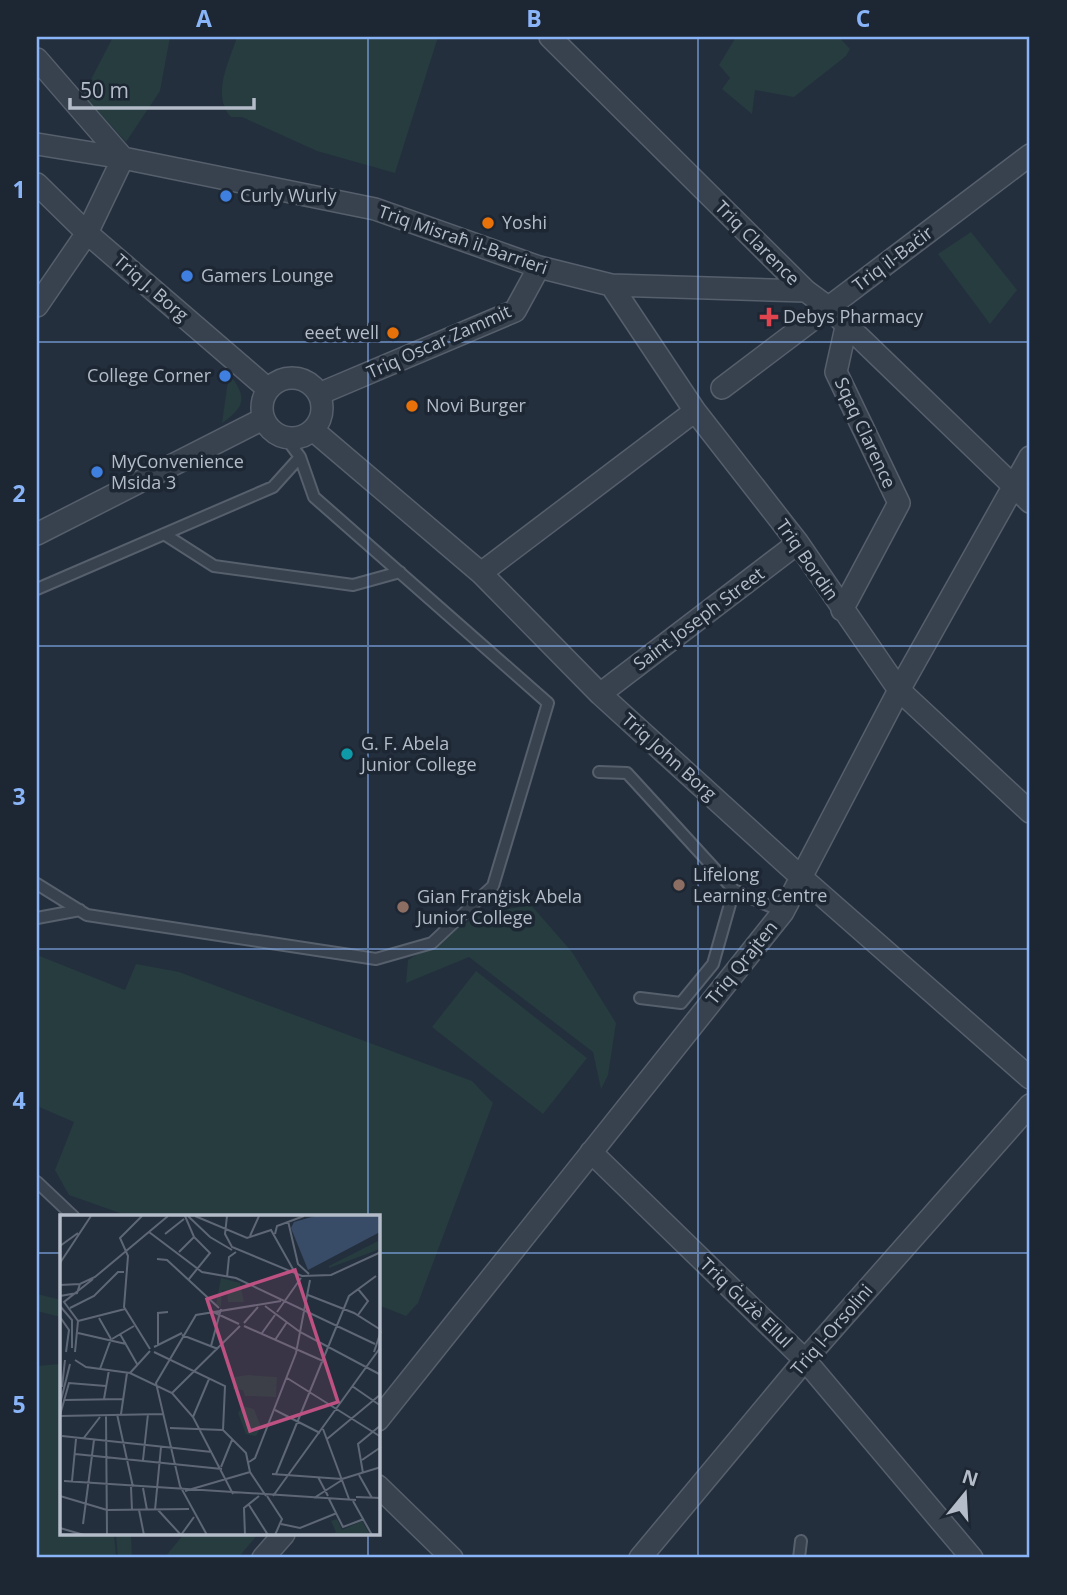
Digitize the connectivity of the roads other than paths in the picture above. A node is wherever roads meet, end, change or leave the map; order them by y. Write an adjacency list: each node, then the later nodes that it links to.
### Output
1 (550, 37): 10 (street, Triq Clarence)
2 (37, 59): 5 (street)
3 (37, 144): 5 (street, Triq Misraħ il-Barrieri)
4 (1030, 155): 12 (street, Triq il-Baċir)
5 (123, 158): 7 (street); 8 (street, Triq Misraħ il-Barrieri)
6 (37, 184): 7 (street, Triq J. Borg)
7 (87, 233): 11 (street); 15 (street, Triq J. Borg)
8 (539, 267): 9 (street, Triq Misraħ il-Barrieri); 16 (street, Triq Oscar Zammit)
9 (611, 285): 10 (street, Triq Misraħ il-Barrieri); 17 (street, Triq Bordin)
10 (806, 291): 12 (street, Triq Clarence)
11 (37, 306)
12 (829, 308): 13 (street, Triq Clarence); 14 (street, Triq il-Baċir)
13 (846, 327): 23 (street, Triq Clarence); 31 (street, Sqaq Clarence)
14 (722, 388)
15 (268, 389): 16 (street); 18 (street)
16 (319, 394): 19 (street)
17 (695, 411): 27 (street, Triq Bordin); 29 (street)
18 (263, 419): 20 (street); 25 (street)
19 (313, 430): 20 (street); 29 (street, Triq John Borg)
20 (286, 438): 21 (lane)
21 (300, 457): 26 (lane); 28 (lane)
22 (1030, 457): 23 (street, Triq Qrajten)
23 (1013, 485): 24 (street, Triq Clarence); 32 (street, Triq Qrajten)
24 (1030, 502)
25 (37, 534)
26 (164, 534): 28 (lane); 30 (lane)
27 (798, 543): 31 (street, Triq Bordin); 33 (street, Saint Joseph Street)
28 (400, 572): 39 (lane)
29 (481, 573): 33 (street, Triq John Borg)
30 (37, 589)
31 (842, 610): 32 (street, Triq Bordin)
32 (899, 690): 35 (street, Triq Bordin); 36 (street, Triq Qrajten)
33 (600, 694): 36 (street, Triq John Borg)
34 (599, 772): 38 (lane)
35 (1030, 812)
36 (801, 877): 40 (street, Triq Qrajten); 43 (street, Triq John Borg)
37 (37, 884): 39 (lane)
38 (734, 890): 40 (lane); 42 (lane)
39 (80, 910): 41 (lane)
40 (783, 912): 45 (street, Triq Qrajten)
41 (37, 918)
42 (640, 998)
43 (1030, 1078)
44 (1030, 1105): 48 (street, Triq l-Orsolini)
45 (591, 1152): 48 (street, Triq Ġużè Ellul); 49 (street, Triq Qrajten)
46 (37, 1182): 47 (lane)
47 (72, 1215)
48 (805, 1360): 55 (street, Triq l-Orsolini); 57 (street, Triq Ġużè Ellul)
49 (380, 1417)
50 (380, 1488): 54 (street)
51 (282, 1536): 53 (street)
52 (802, 1541): 56 (lane)
53 (263, 1558)
54 (452, 1558)
55 (640, 1558)
56 (799, 1558)
57 (972, 1558)

